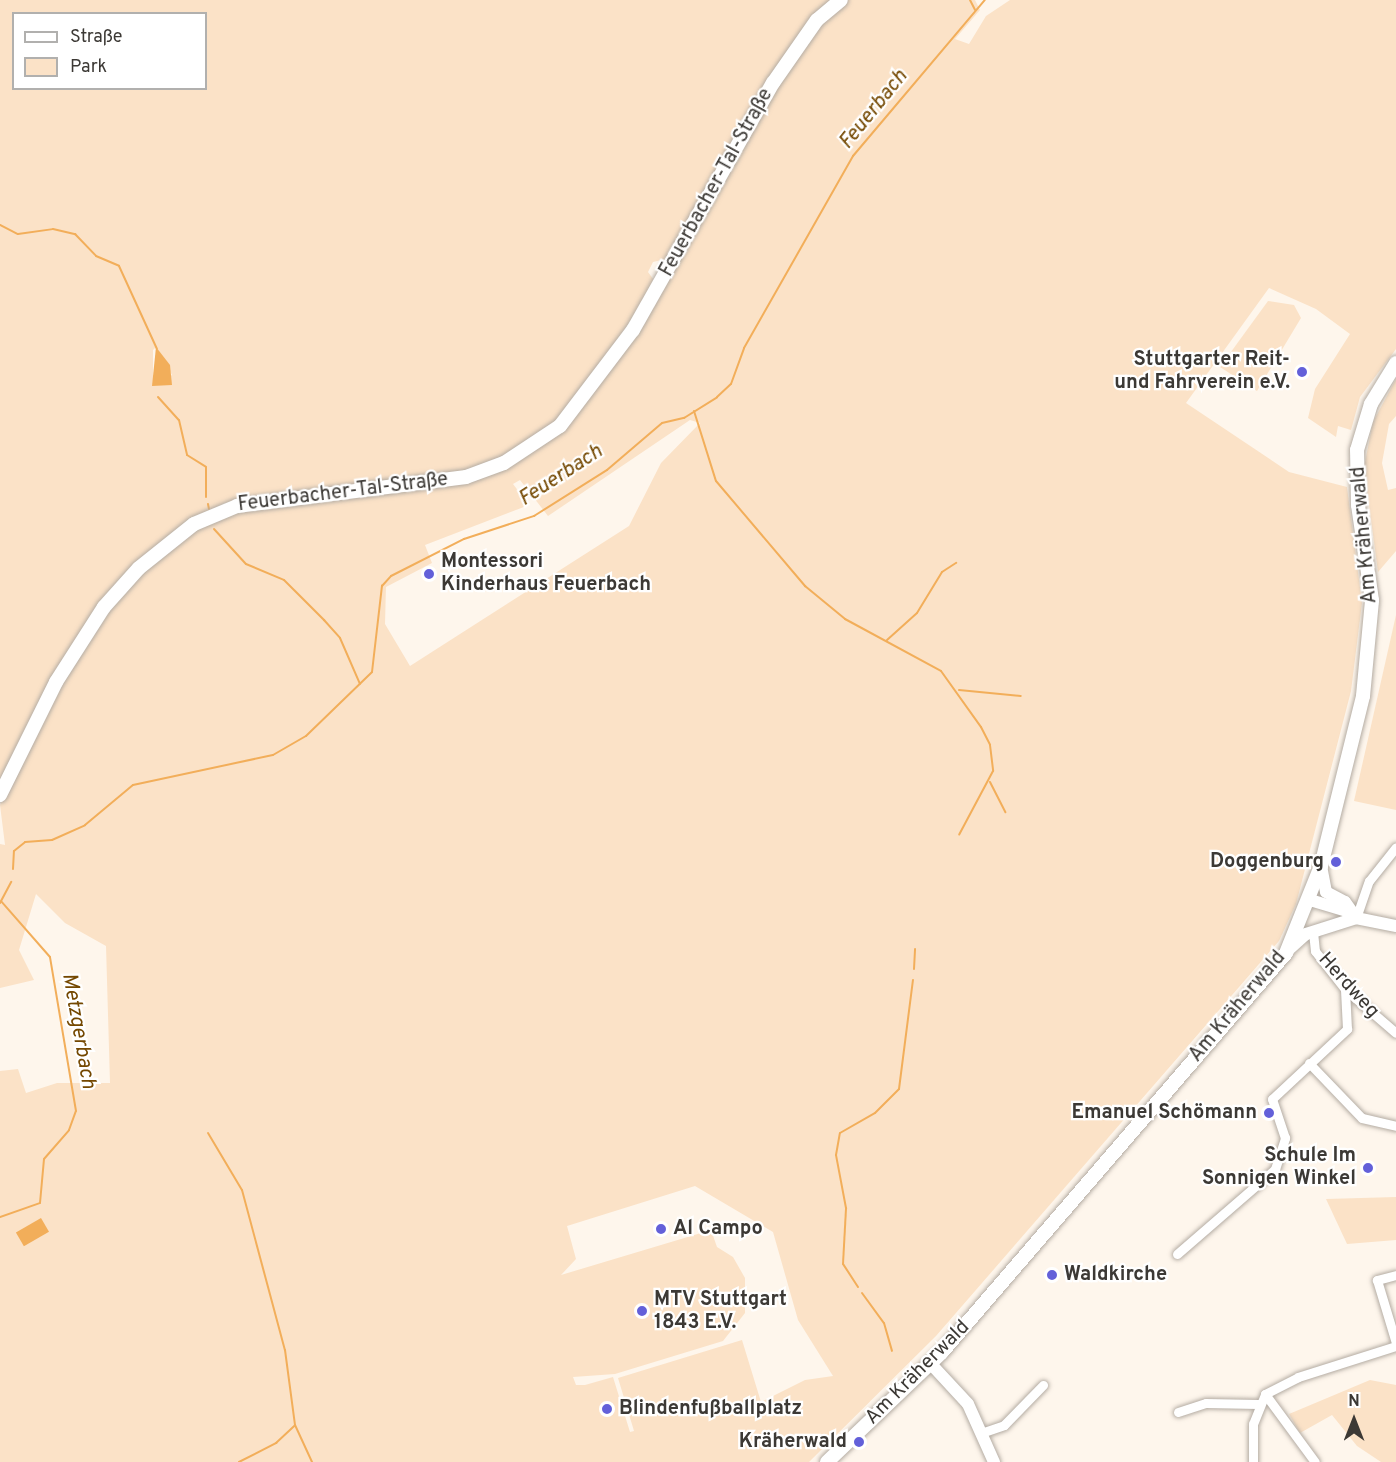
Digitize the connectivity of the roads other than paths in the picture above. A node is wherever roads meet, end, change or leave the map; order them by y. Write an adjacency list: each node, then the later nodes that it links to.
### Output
1 (841, 0): 3 (main road, Feuerbacher-Tal-Straße)
2 (1396, 363): 5 (main road, Am Kräherwald)
3 (0, 795)
4 (1396, 847): 7 (street)
5 (1320, 866): 6 (main road, Am Kräherwald); 7 (street)
6 (1310, 900): 7 (street); 8 (main road, Am Kräherwald)
7 (1353, 915): 9 (street); 10 (street)
8 (1302, 920): 10 (street); 11 (main road, Am Kräherwald)
9 (1396, 926)
10 (1312, 932): 11 (street); 12 (street, Herdweg)
11 (1287, 951): 19 (main road, Am Kräherwald)
12 (1345, 989): 13 (street, Herdweg); 14 (street)
13 (1396, 1033)
14 (1309, 1063): 15 (street); 16 (street)
15 (1396, 1126)
16 (1177, 1254)
17 (1396, 1275): 18 (street)
18 (1395, 1344): 21 (street)
19 (931, 1364): 24 (street); 25 (main road, Am Kräherwald)
20 (1043, 1385): 24 (street)
21 (1265, 1394): 22 (street); 28 (street)
22 (1257, 1404): 23 (street); 27 (street)
23 (1178, 1412)
24 (981, 1433): 26 (street)
25 (827, 1462)
26 (994, 1462)
27 (1253, 1462)
28 (1315, 1462)

